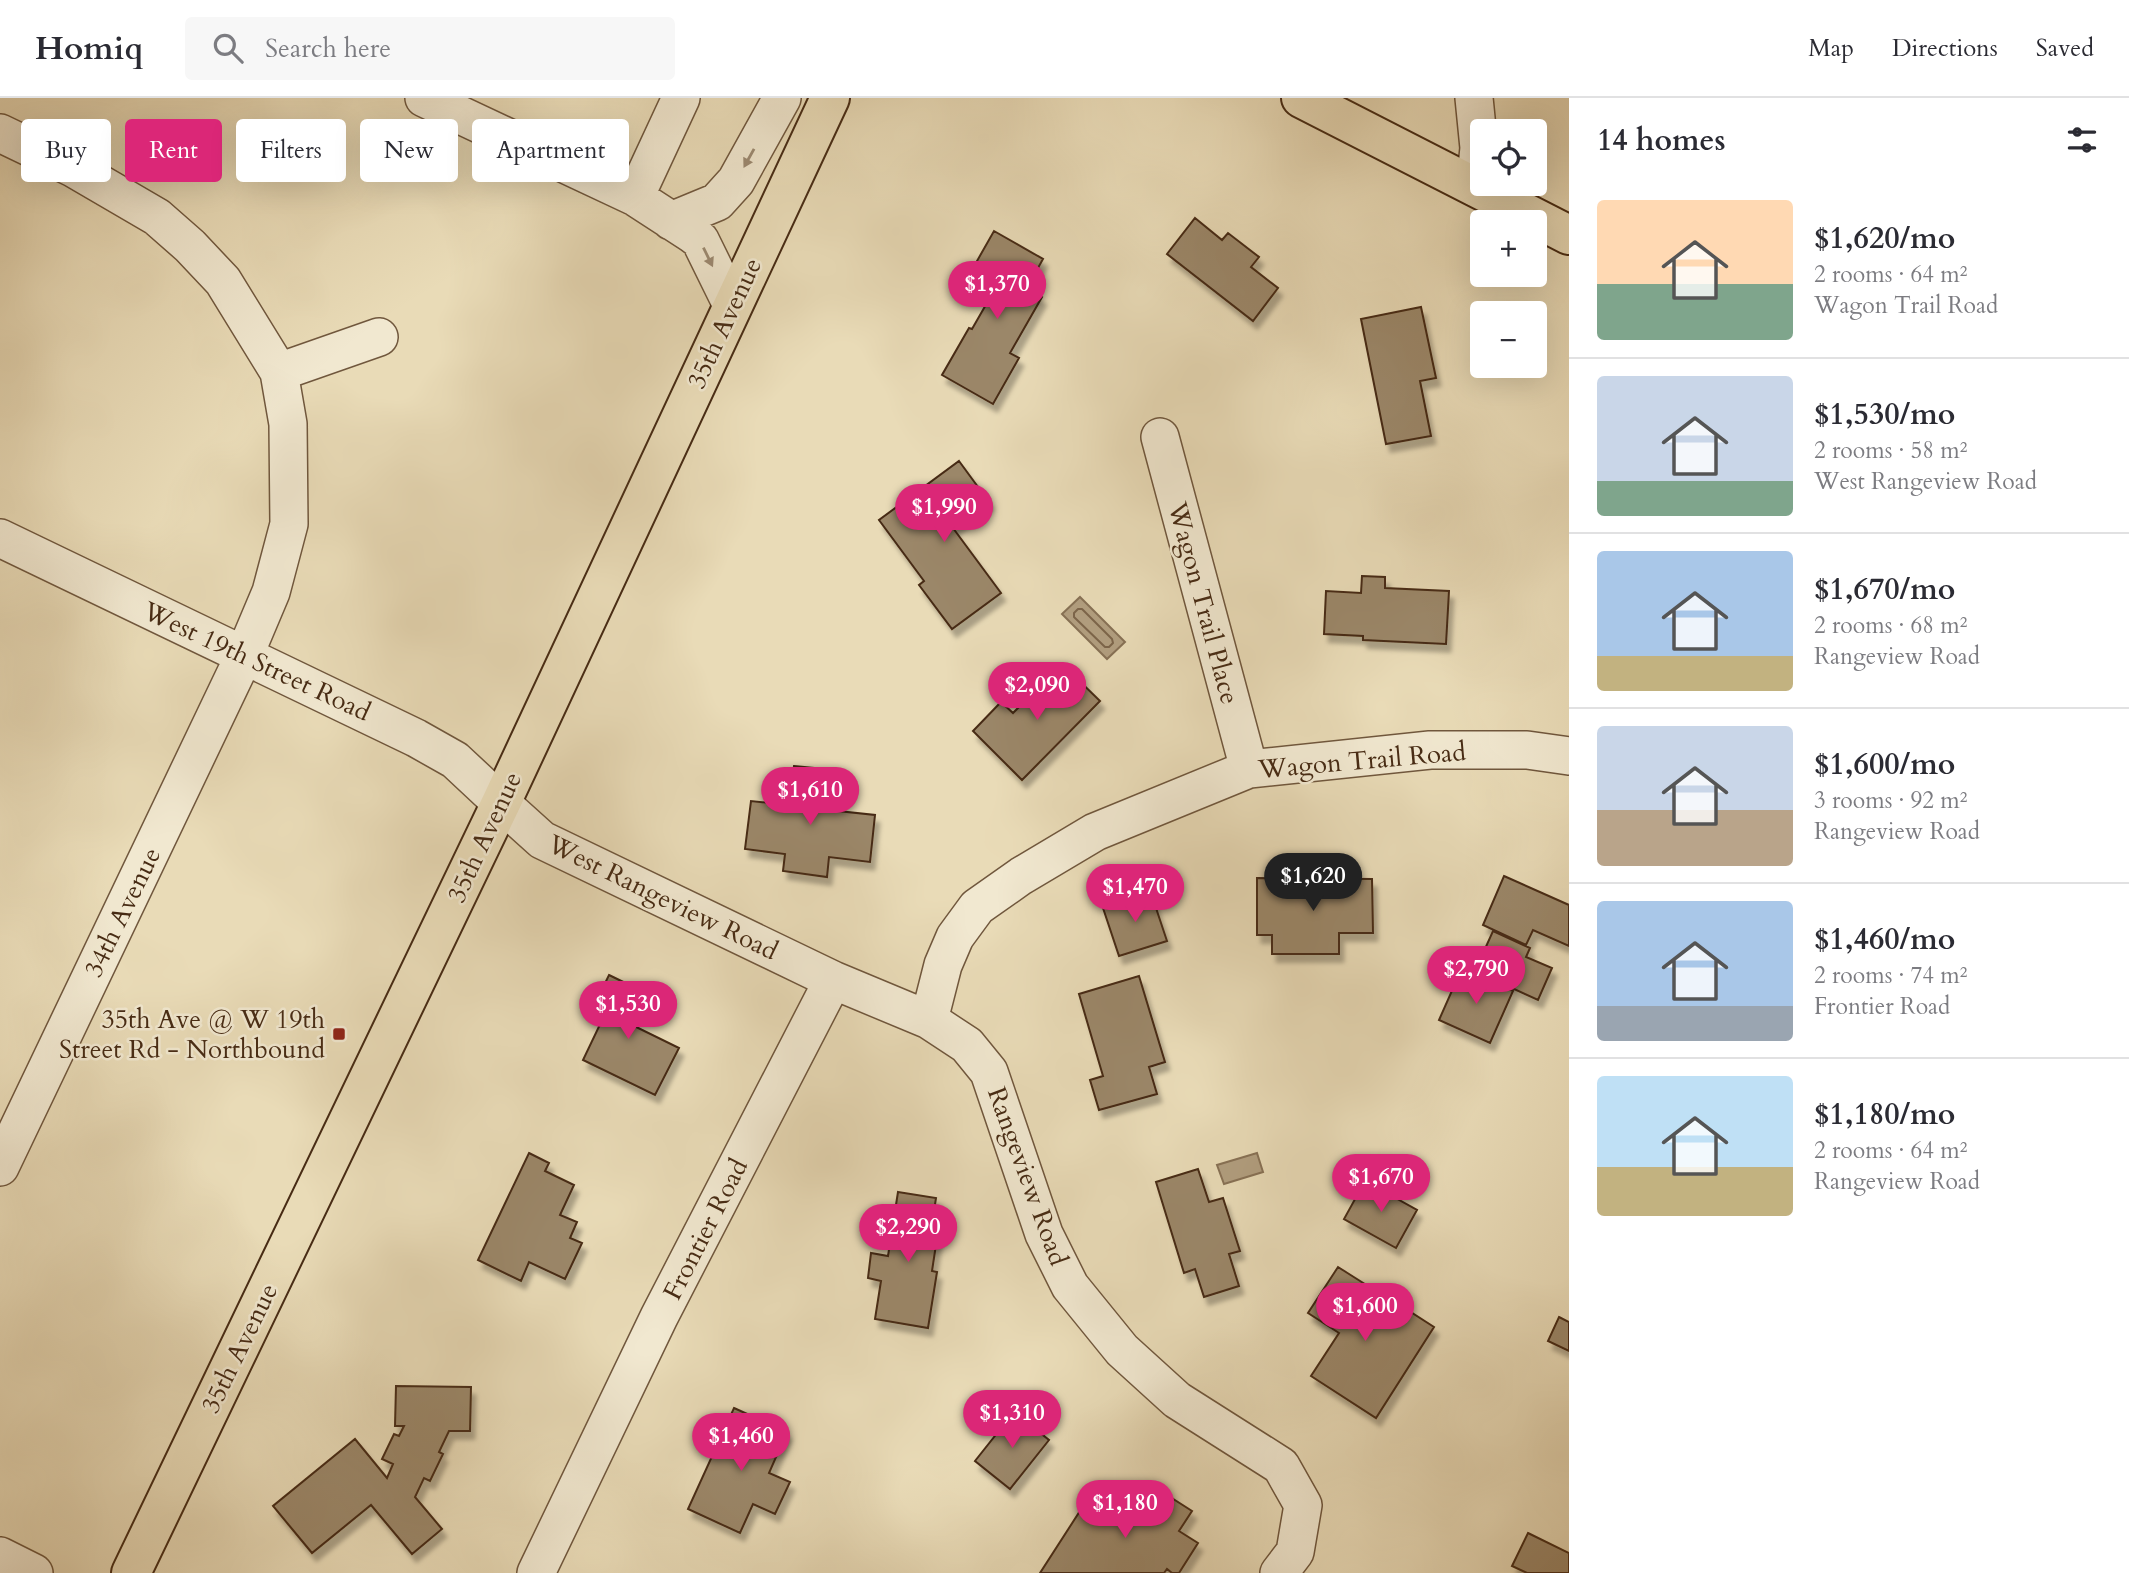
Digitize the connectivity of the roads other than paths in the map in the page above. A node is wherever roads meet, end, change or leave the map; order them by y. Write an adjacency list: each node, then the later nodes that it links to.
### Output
1 (424, 98): 11 (street)
2 (681, 98): 11 (street)
3 (782, 98): 12 (street, one-way to 12)
4 (830, 98): 14 (main road, 35th Avenue)
5 (1301, 98): 9 (main road)
6 (1474, 98): 7 (street)
7 (1476, 119)
8 (0, 134): 16 (street)
9 (1470, 184)
10 (1493, 196): 13 (main road)
11 (635, 197): 12 (street)
12 (671, 221): 14 (street, one-way to 14)
13 (1569, 235)
14 (732, 305): 22 (main road, 35th Avenue)
15 (379, 337): 16 (street)
16 (279, 372): 19 (street, 34th Avenue)
17 (1160, 438): 21 (street, Wagon Trail Place)
18 (0, 538): 19 (street, West 19th Street Road)
19 (244, 656): 22 (street, West 19th Street Road); 25 (street, 34th Avenue)
20 (1569, 756): 21 (street, Wagon Trail Road)
21 (1249, 769): 24 (street, Wagon Trail Road)
22 (500, 803): 23 (street, West Rangeview Road); 28 (main road, 35th Avenue)
23 (833, 980): 24 (street); 29 (street, Frontier Road)
24 (929, 1020): 30 (street, Rangeview Road)
25 (0, 1167)
26 (0, 1556): 27 (street)
27 (34, 1573)
28 (131, 1573)
29 (536, 1573)
30 (1279, 1573)

